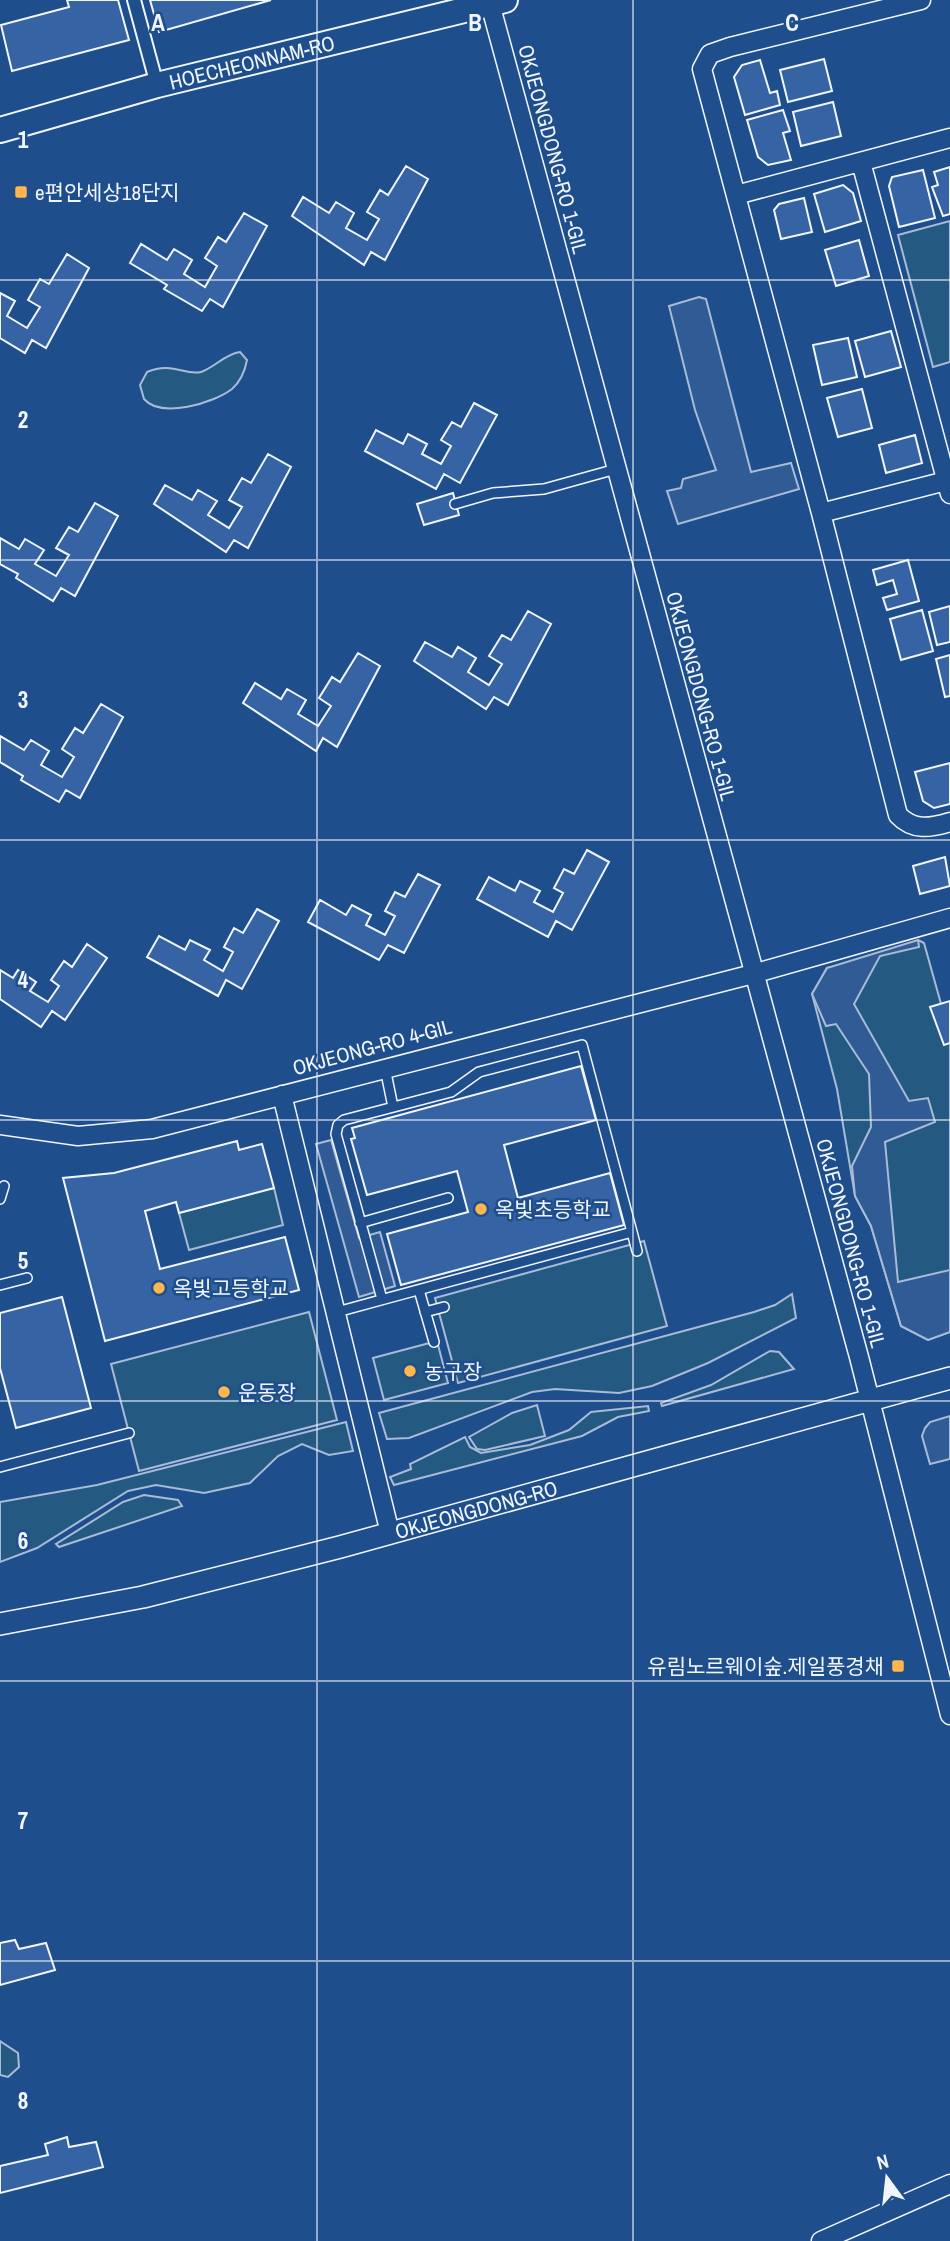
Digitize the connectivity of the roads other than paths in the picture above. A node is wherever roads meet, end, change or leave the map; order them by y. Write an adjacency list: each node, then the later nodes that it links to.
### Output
1 (134, 0): 4 (street)
2 (921, 0): 8 (street)
3 (495, 1): 4 (main road, HOECHEONNAM-RO); 9 (street, OKJEONGDONG-RO 1-GIL)
4 (157, 85): 5 (main road, HOECHEONNAM-RO)
5 (0, 130)
6 (950, 138): 7 (street)
7 (861, 162): 8 (street); 10 (street)
8 (736, 195): 12 (street)
9 (616, 469): 11 (lane); 15 (street, OKJEONGDONG-RO 1-GIL)
10 (949, 485): 12 (street)
11 (455, 504)
12 (821, 513): 13 (street)
13 (950, 822)
14 (950, 918): 15 (street, OKJEONG-RO 4-GIL)
15 (753, 974): 16 (street, OKJEONG-RO 4-GIL); 35 (street, OKJEONGDONG-RO 1-GIL)
16 (384, 1067): 17 (street, OKJEONG-RO 4-GIL); 18 (lane)
17 (282, 1095): 19 (street, OKJEONG-RO 4-GIL); 31 (street)
18 (393, 1107): 23 (lane); 24 (lane)
19 (0, 1125)
20 (4, 1186): 22 (lane)
21 (447, 1198): 23 (lane)
22 (0, 1199)
23 (360, 1223): 29 (lane)
24 (632, 1232): 25 (lane); 28 (lane)
25 (637, 1251)
26 (27, 1278): 27 (lane)
27 (0, 1285)
28 (419, 1290): 29 (lane); 32 (lane)
29 (382, 1300): 31 (lane)
30 (444, 1307): 32 (lane)
31 (337, 1312): 38 (street)
32 (425, 1312): 33 (lane)
33 (433, 1342)
34 (950, 1378): 35 (street, OKJEONGDONG-RO)
35 (870, 1400): 38 (street, OKJEONGDONG-RO); 40 (street, OKJEONGDONG-RO 1-GIL)
36 (129, 1433): 37 (lane)
37 (0, 1467)
38 (390, 1533): 39 (street, OKJEONGDONG-RO)
39 (0, 1624)
40 (950, 1715)
41 (950, 2184): 42 (street)
42 (821, 2241)

